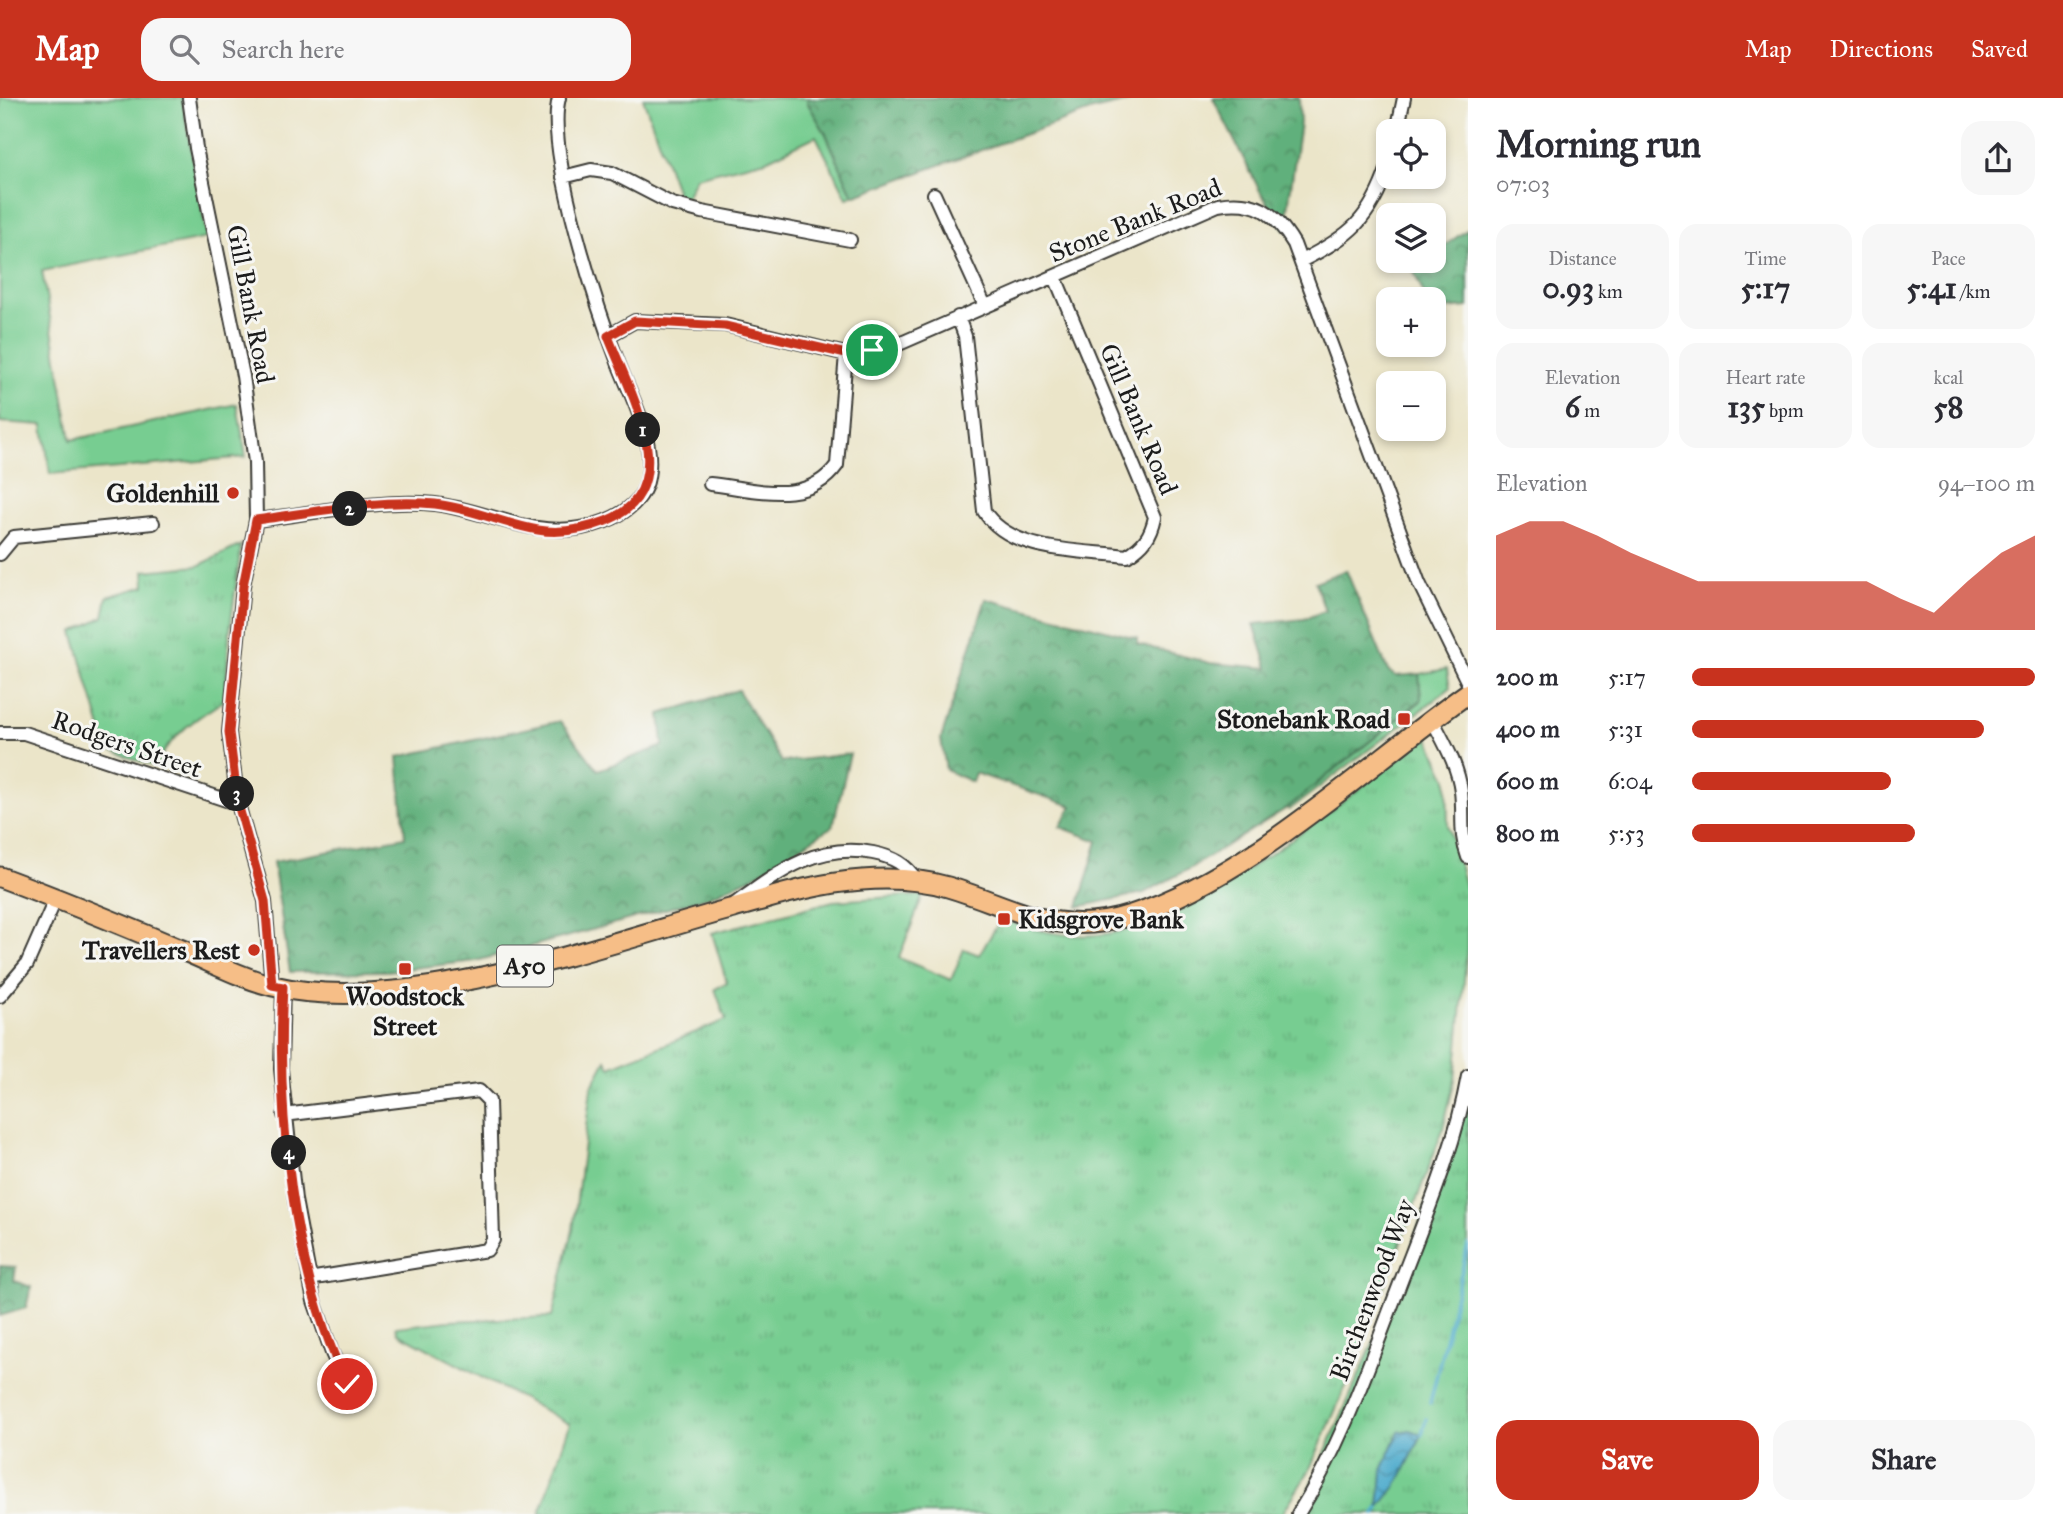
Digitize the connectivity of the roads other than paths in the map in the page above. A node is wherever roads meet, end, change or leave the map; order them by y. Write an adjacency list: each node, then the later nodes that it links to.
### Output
1 (189, 98): 16 (street, Gill Bank Road)
2 (559, 98): 5 (street)
3 (1404, 98): 4 (street)
4 (1400, 119)
5 (563, 177): 8 (street); 13 (street)
6 (1379, 189): 9 (street)
7 (934, 194): 11 (street)
8 (850, 240)
9 (1301, 261): 10 (street, Stone Bank Road); 19 (street, Stone Bank Road)
10 (1055, 276): 11 (street, Stone Bank Road); 12 (street, Gill Bank Road)
11 (985, 306): 12 (street, Stone Bank Road)
12 (958, 317): 14 (street, Stone Bank Road)
13 (608, 336): 14 (street, Stone Bank Road); 16 (street)
14 (846, 354): 15 (street)
15 (710, 485)
16 (256, 520): 23 (street)
17 (153, 523): 18 (street)
18 (0, 554)
19 (1468, 683)
20 (1468, 693): 21 (main road, A50)
21 (1432, 719): 24 (street); 26 (main road, A50)
22 (0, 733): 23 (street, Rodgers Street)
23 (238, 804): 29 (street)
24 (1468, 857)
25 (0, 877): 27 (main road, A50)
26 (917, 881): 28 (main road, A50); 28 (street)
27 (57, 898): 29 (main road, A50); 30 (street)
28 (727, 910): 29 (main road, A50)
29 (277, 986): 32 (street)
30 (0, 996)
31 (1468, 1076): 35 (street, Birchenwood Way)
32 (284, 1115): 33 (street); 33 (street)
33 (309, 1279): 34 (street)
34 (355, 1402)
35 (1298, 1514)

